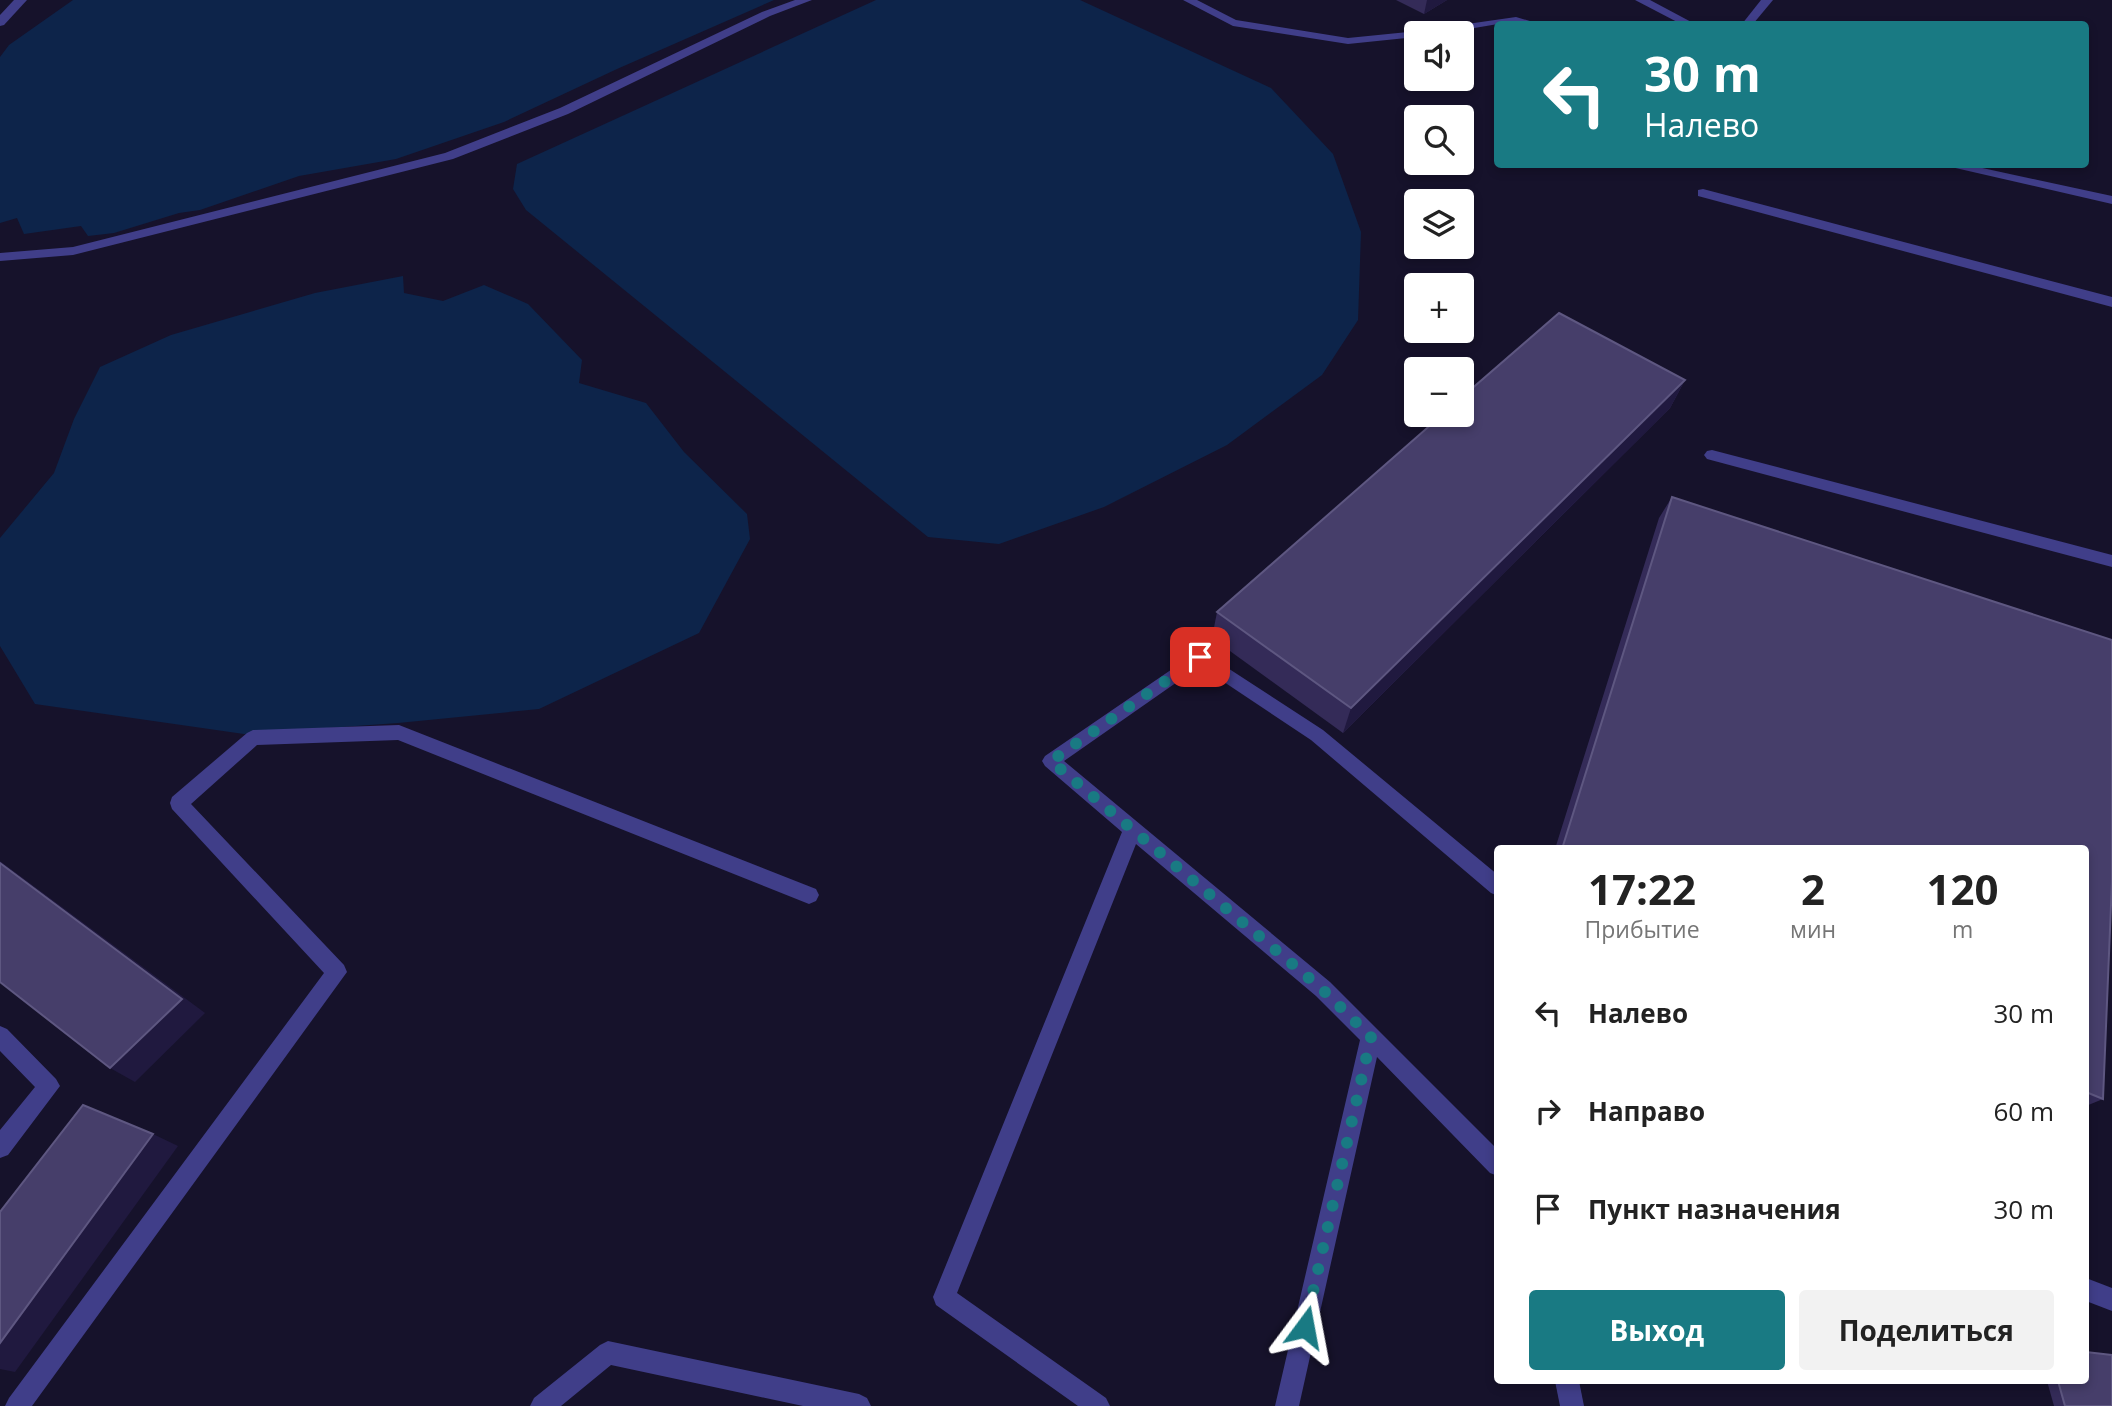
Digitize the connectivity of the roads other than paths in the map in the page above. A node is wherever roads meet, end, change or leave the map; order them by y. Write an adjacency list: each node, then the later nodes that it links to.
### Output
1 (21, 0): 8 (lane)
2 (806, 0): 15 (lane)
3 (1189, 0): 11 (lane)
4 (1642, 0): 6 (lane)
5 (1766, 0): 7 (lane)
6 (1683, 21)
7 (1750, 21)
8 (0, 23)
9 (1494, 23): 10 (lane)
10 (1474, 26)
11 (1404, 35)
12 (1963, 168): 14 (lane)
13 (1703, 192): 16 (lane)
14 (2112, 200)
15 (0, 257)
16 (2112, 303)
17 (1712, 455): 18 (lane)
18 (2112, 561)
19 (1132, 831): 20 (lane); 23 (lane); 32 (lane)
20 (1494, 884)
21 (809, 895): 29 (lane)
22 (0, 1036): 24 (lane)
23 (1371, 1037): 25 (lane); 33 (lane)
24 (0, 1147)
25 (1494, 1161)
26 (2089, 1290): 27 (lane)
27 (2112, 1300)
28 (1568, 1384): 34 (lane)
29 (17, 1406)
30 (542, 1406): 31 (lane)
31 (859, 1406)
32 (1098, 1406)
33 (1287, 1406)
34 (1572, 1406)

